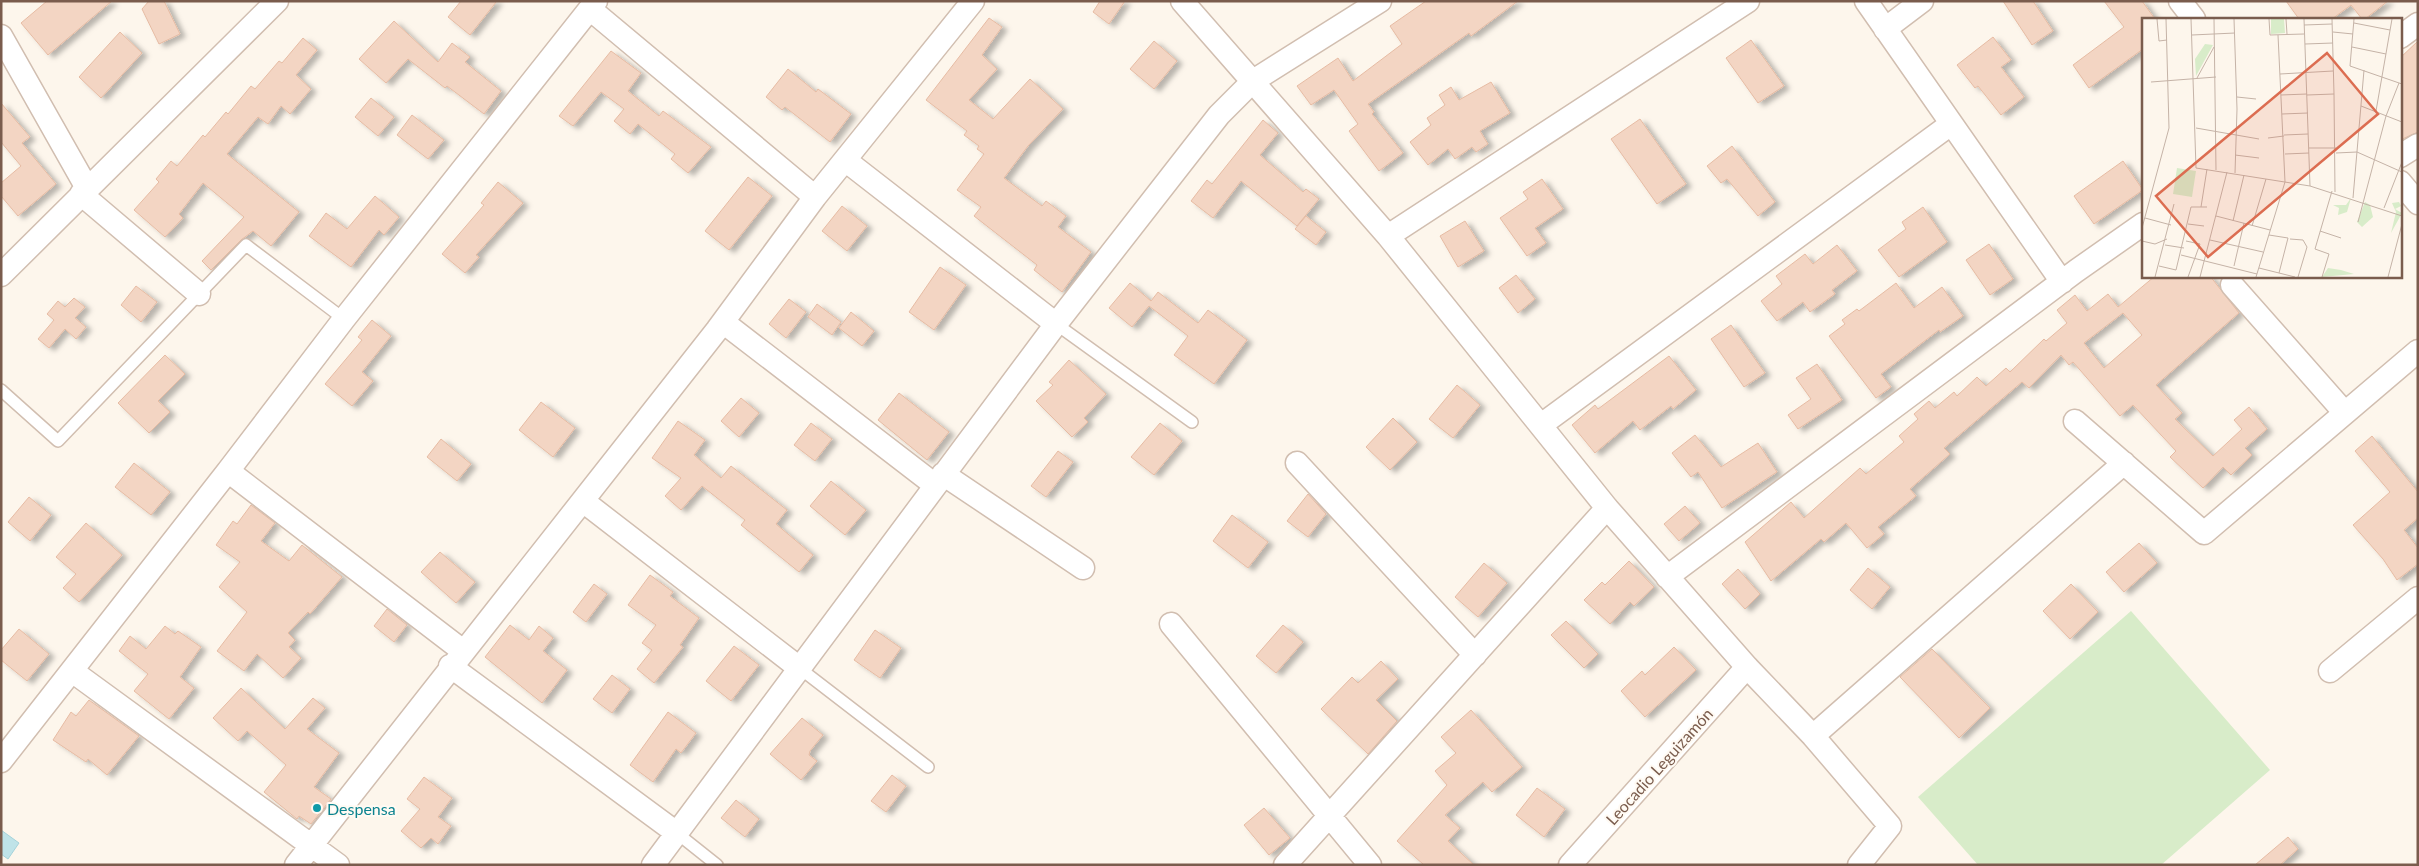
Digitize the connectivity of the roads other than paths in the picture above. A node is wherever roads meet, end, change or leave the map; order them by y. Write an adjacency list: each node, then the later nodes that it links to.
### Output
1 (277, 1): 21 (street)
2 (973, 1): 19 (street)
3 (1182, 1): 15 (street)
4 (1380, 1): 15 (street)
5 (1748, 1): 25 (street)
6 (1866, 1): 12 (street)
7 (1922, 1): 12 (street)
8 (2180, 1): 10 (street)
9 (593, 5): 22 (street); 30 (street)
10 (2193, 18)
11 (2418, 24): 13 (street)
12 (1886, 29): 16 (street)
13 (2402, 36)
14 (3, 44): 21 (street)
15 (1253, 81): 25 (street); 32 (street)
16 (1951, 124): 27 (street); 38 (street)
17 (2418, 145): 18 (street)
18 (2402, 155)
19 (845, 160): 22 (street); 32 (street)
20 (2402, 184): 23 (street)
21 (84, 191): 26 (street); 29 (street)
22 (815, 197): 31 (street)
23 (2418, 203)
24 (2142, 225): 27 (street)
25 (1388, 236): 38 (street)
26 (1, 275)
27 (2062, 282): 46 (street)
28 (2232, 285): 35 (street)
29 (199, 294): 30 (lane); 34 (lane)
30 (344, 319): 41 (street)
31 (723, 322): 42 (street); 43 (street)
32 (1056, 324): 37 (lane); 42 (street)
33 (2418, 351): 35 (street)
34 (1, 390)
35 (2345, 413): 40 (street)
36 (2075, 421): 40 (street)
37 (1192, 422)
38 (1541, 425): 44 (street)
39 (1297, 463): 49 (street)
40 (2124, 463): 55 (street)
41 (228, 470): 50 (street); 53 (street)
42 (939, 479): 45 (street); 51 (street)
43 (582, 501): 50 (street); 51 (street)
44 (1607, 508): 46 (street); 49 (street)
45 (1083, 568)
46 (1667, 577): 52 (street)
47 (2418, 598): 54 (street)
48 (1172, 624): 58 (street)
49 (1475, 655): 58 (street)
50 (456, 659): 59 (street); 60 (street)
51 (798, 667): 57 (lane); 59 (street)
52 (1747, 667): 55 (street); 67 (street, Leocadio Leguizamón)
53 (72, 671): 56 (street); 60 (street)
54 (2330, 671)
55 (1813, 736): 68 (street)
56 (1, 760)
57 (928, 767)
58 (1329, 817): 65 (street); 66 (street)
59 (678, 834): 63 (street); 64 (lane)
60 (311, 845): 61 (street); 62 (street)
61 (296, 865)
62 (338, 865)
63 (654, 865)
64 (717, 865)
65 (1285, 865)
66 (1370, 865)
67 (1570, 865)
68 (1859, 865)

